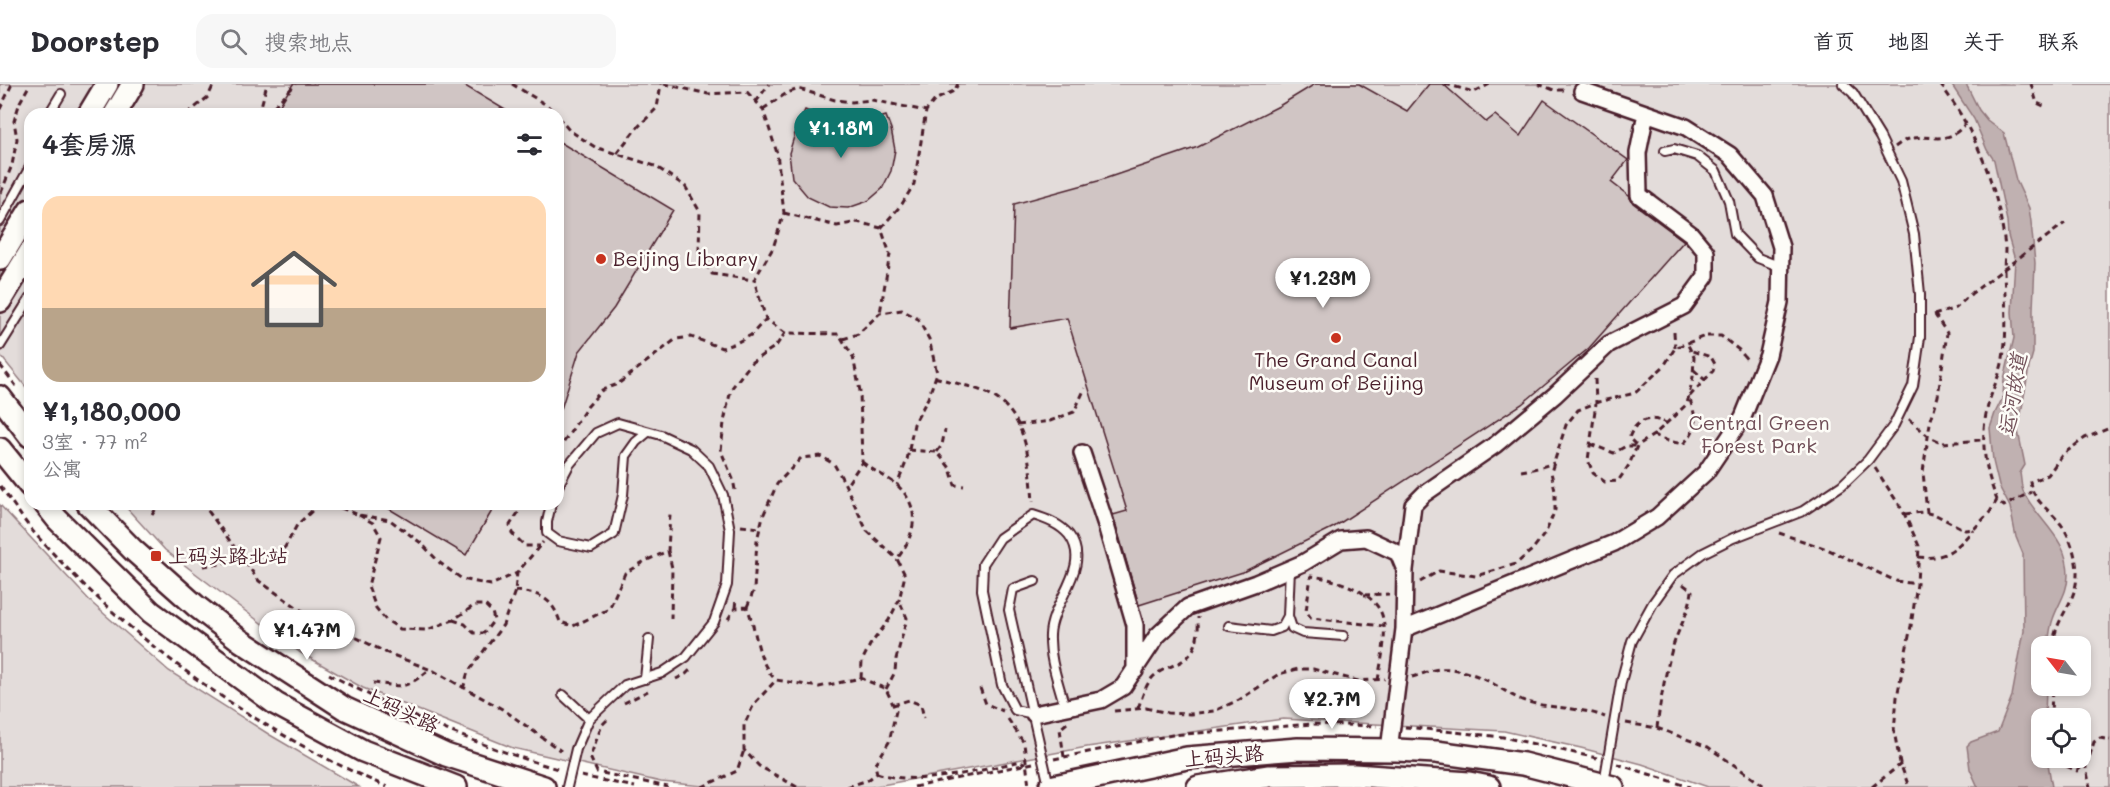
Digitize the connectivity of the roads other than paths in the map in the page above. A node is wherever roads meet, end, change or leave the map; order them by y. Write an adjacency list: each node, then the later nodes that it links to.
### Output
1 (133, 84): 9 (main road)
2 (1843, 84): 46 (lane)
3 (104, 89): 7 (main road); 8 (main road)
4 (1582, 91): 10 (street)
5 (61, 94): 6 (lane)
6 (53, 108)
7 (93, 108)
8 (113, 108)
9 (119, 108)
10 (1646, 113): 17 (street); 32 (street)
11 (1665, 151): 17 (lane)
12 (24, 178): 14 (lane)
13 (24, 220): 15 (main road)
14 (0, 221)
15 (0, 259)
16 (24, 262): 18 (main road)
17 (1780, 267): 36 (street)
18 (0, 301)
19 (24, 308): 20 (lane)
20 (0, 346)
21 (0, 397): 22 (main road)
22 (24, 428)
23 (648, 432): 26 (lane); 30 (lane); 40 (lane)
24 (0, 449): 27 (main road)
25 (1083, 453): 39 (street)
26 (564, 475)
27 (24, 479)
28 (50, 510): 47 (main road)
29 (94, 510): 48 (main road, 上码头路)
30 (550, 510)
31 (1290, 568): 32 (street); 34 (lane); 39 (street)
32 (1405, 570): 36 (street)
33 (1035, 581): 43 (lane)
34 (1288, 616): 35 (lane); 37 (lane)
35 (1229, 626)
36 (1404, 629): 45 (street)
37 (1343, 636)
38 (649, 639): 40 (lane)
39 (1135, 671): 42 (street)
40 (645, 679): 44 (lane)
41 (563, 695): 44 (lane)
42 (1065, 708): 43 (street); 43 (lane)
43 (1034, 714): 50 (lane)
44 (589, 719): 49 (lane)
45 (1389, 750): 46 (main road, 上码头路); 50 (main road, 上码头路)
46 (1609, 786)
47 (456, 787)
48 (544, 787)
49 (567, 787)
50 (1050, 787)
51 (1198, 787): 52 (main road, 上码头路)
52 (1489, 787)

